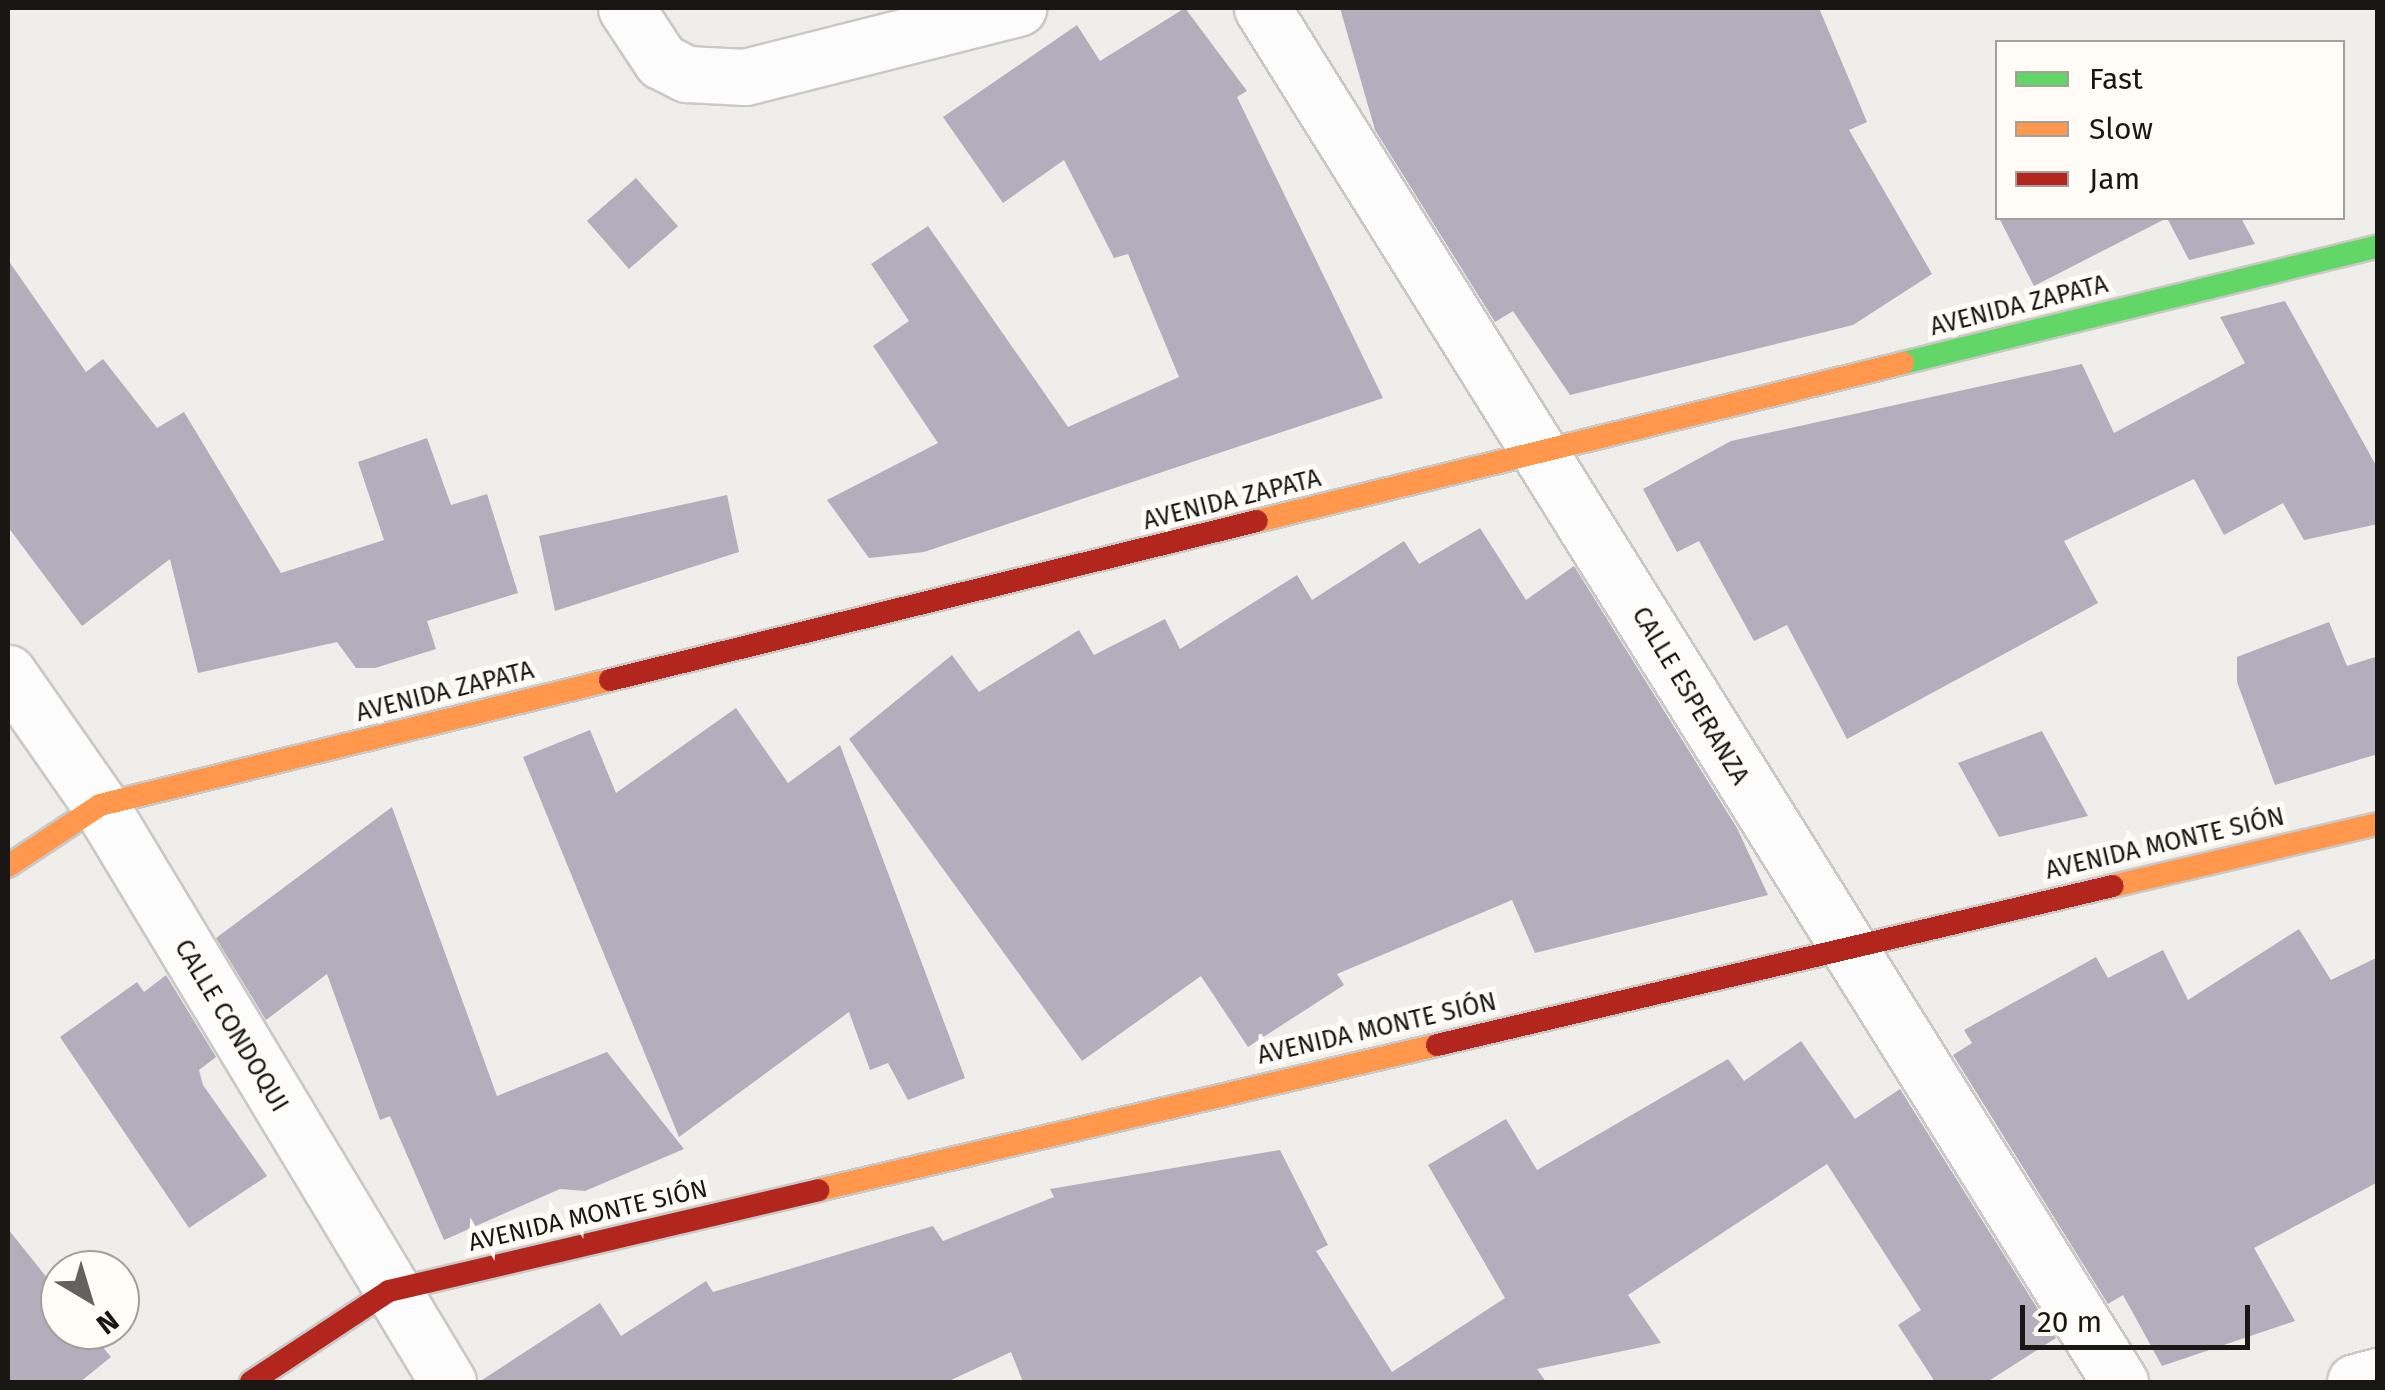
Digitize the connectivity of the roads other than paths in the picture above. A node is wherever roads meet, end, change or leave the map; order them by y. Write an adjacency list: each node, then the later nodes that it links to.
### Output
1 (1018, 8): 3 (street)
2 (1262, 8): 5 (street, CALLE ESPERANZA)
3 (633, 24)
4 (2378, 246): 5 (street, AVENIDA ZAPATA)
5 (1544, 452): 7 (street, AVENIDA ZAPATA); 10 (street, CALLE ESPERANZA)
6 (8, 673): 7 (street, CALLE CONDOQUI)
7 (100, 805): 9 (street, AVENIDA ZAPATA); 11 (street, CALLE CONDOQUI)
8 (2378, 824): 10 (street, AVENIDA MONTE SIÓN)
9 (8, 866)
10 (1841, 947): 11 (street, AVENIDA MONTE SIÓN); 15 (street, CALLE ESPERANZA)
11 (389, 1292): 13 (street, AVENIDA MONTE SIÓN); 14 (street, CALLE CONDOQUI)
12 (2378, 1376): 16 (street)
13 (251, 1382)
14 (448, 1382)
15 (2120, 1382)
16 (2355, 1382)

